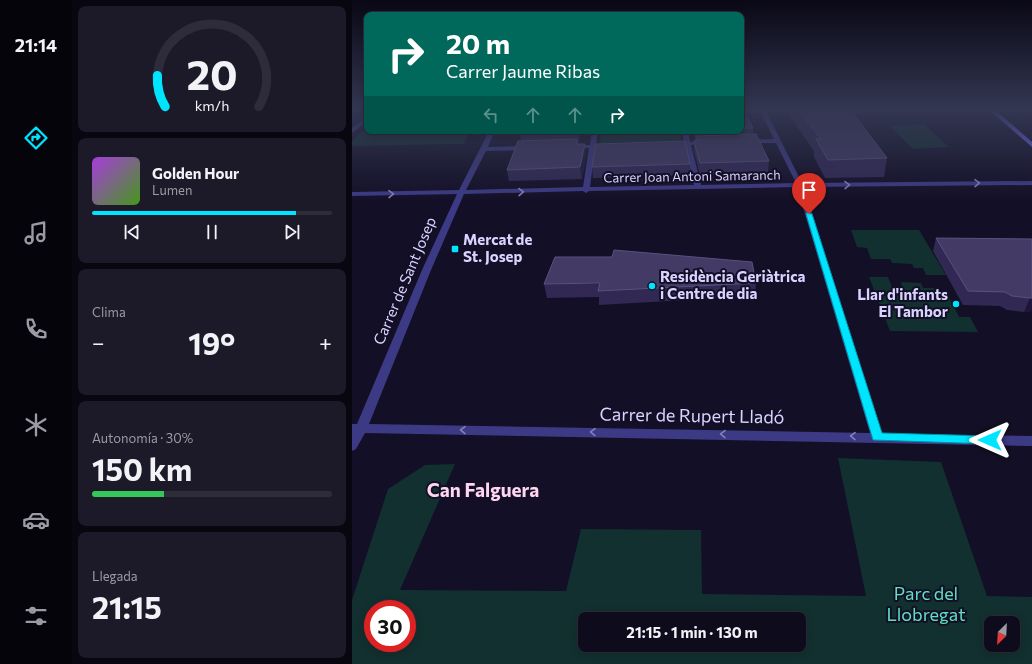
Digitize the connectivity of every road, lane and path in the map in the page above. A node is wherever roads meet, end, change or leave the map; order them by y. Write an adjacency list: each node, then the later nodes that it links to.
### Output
1 (488, 140): 13 (street, Carrer de Sant Josep)
2 (594, 140): 10 (street)
3 (686, 140): 6 (street)
4 (778, 141): 5 (street); 15 (street)
5 (740, 142)
6 (687, 143): 7 (street); 8 (street); 16 (street)
7 (718, 143)
8 (664, 144)
9 (617, 145): 10 (street)
10 (593, 146): 12 (street); 17 (street)
11 (539, 147): 13 (street)
12 (570, 147)
13 (484, 149): 18 (street, Carrer de Sant Josep)
14 (1032, 183): 15 (street, Carrer Joan Antoni Samaranch, one-way to 14)
15 (800, 186): 16 (street, Carrer Joan Antoni Samaranch); 21 (street)
16 (698, 188): 17 (street, Carrer Joan Antoni Samaranch)
17 (586, 191): 18 (street, Carrer Joan Antoni Samaranch, one-way to 17)
18 (461, 192): 19 (street, Carrer Joan Antoni Samaranch, one-way to 18); 20 (street, Carrer de Sant Josep)
19 (352, 194)
20 (357, 428): 21 (street, Carrer de Rupert Lladó, one-way to 20); 23 (street, Carrer de Sant Josep)
21 (877, 437): 22 (street, Carrer de Rupert Lladó)
22 (1032, 440)
23 (352, 446)

